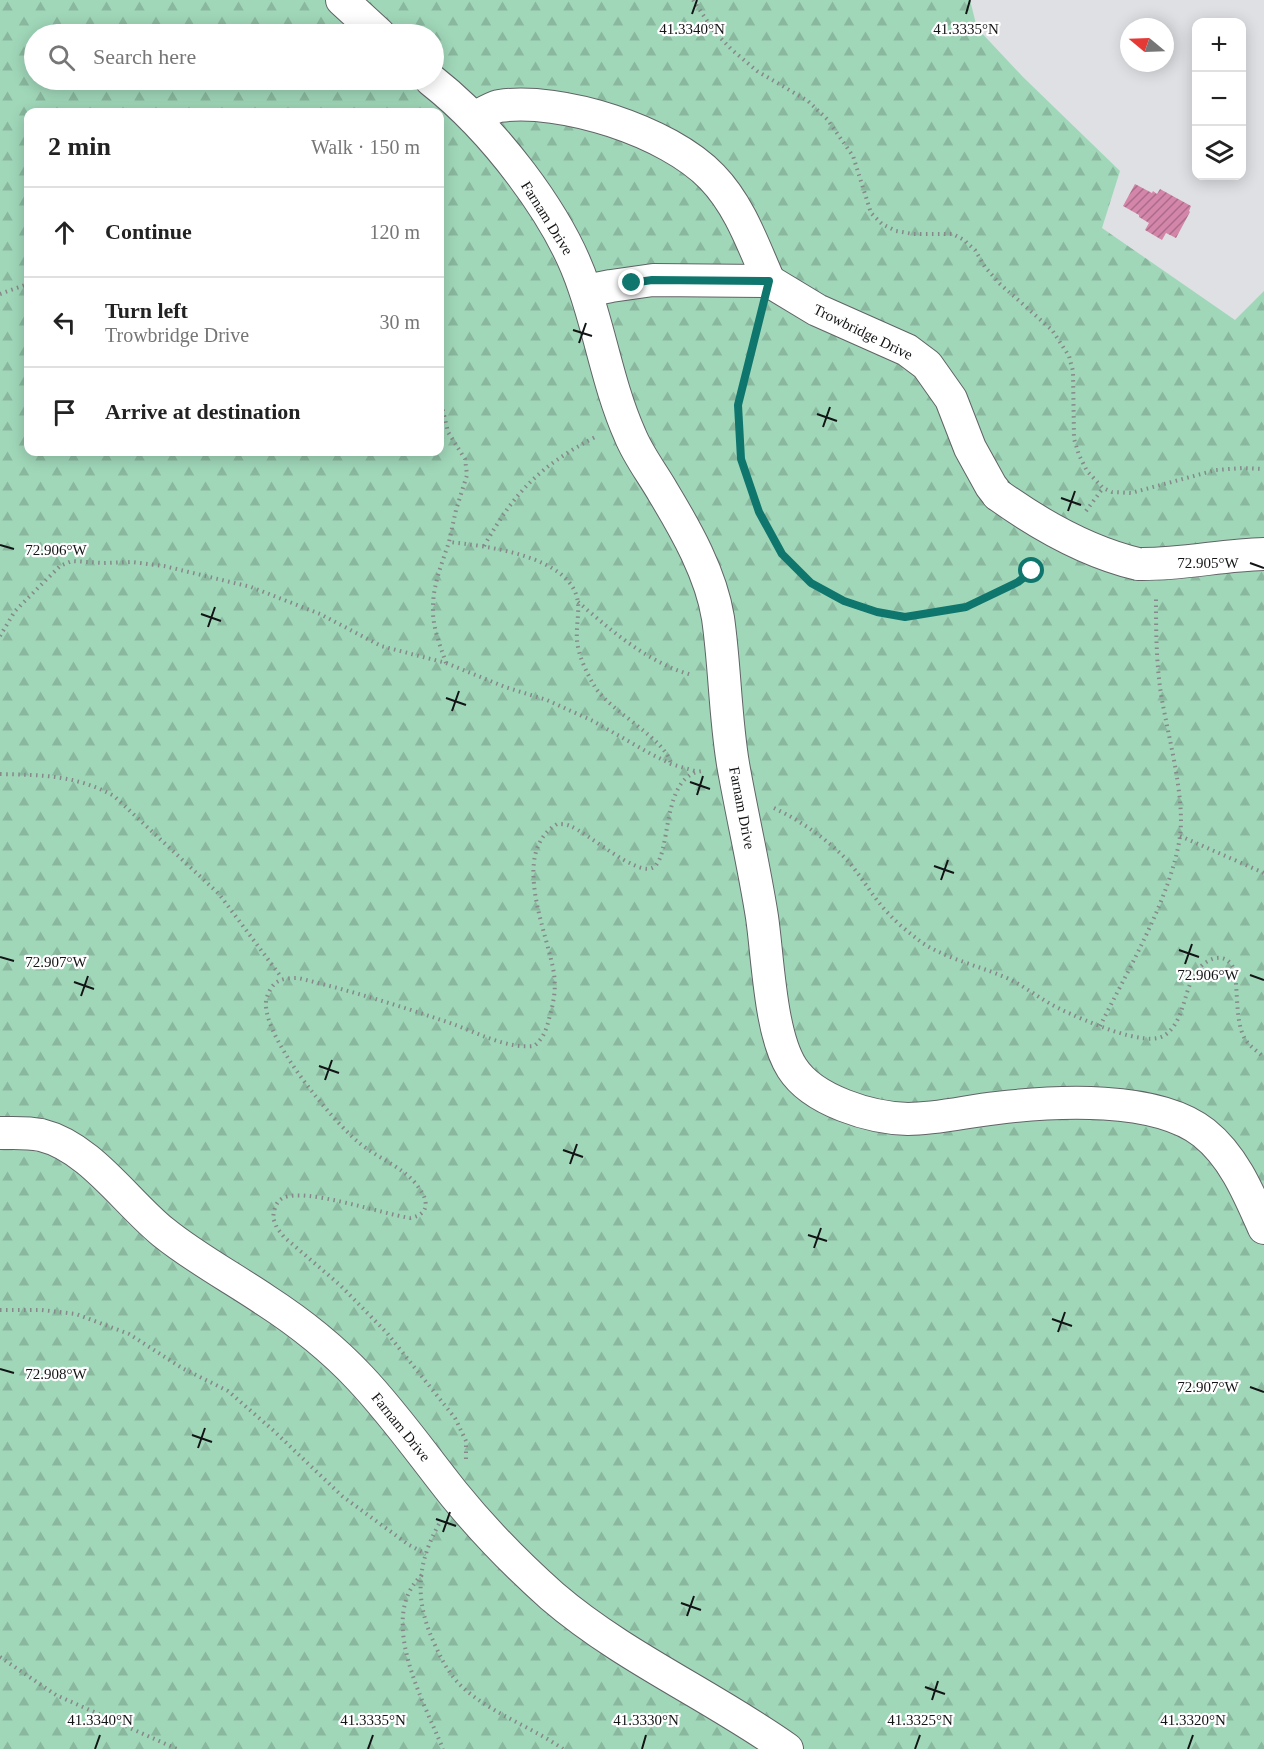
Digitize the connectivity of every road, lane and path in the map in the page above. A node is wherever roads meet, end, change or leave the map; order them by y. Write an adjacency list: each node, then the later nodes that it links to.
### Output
1 (342, 0): 3 (street)
2 (693, 0): 13 (path)
3 (368, 24)
4 (444, 90): 5 (street, Farnam Drive)
5 (474, 118): 6 (street); 8 (street, Farnam Drive)
6 (769, 281): 8 (street); 18 (path); 19 (street, Trowbridge Drive, bridge)
7 (24, 285): 9 (path)
8 (586, 291): 11 (street, Farnam Drive)
9 (0, 294)
10 (444, 415): 15 (path)
11 (624, 422): 16 (path); 23 (street, Farnam Drive)
12 (1264, 469): 13 (path)
13 (1103, 488): 14 (path)
14 (1084, 514)
15 (449, 542): 16 (path); 22 (path)
16 (484, 546): 20 (path)
17 (1264, 554): 19 (street, Trowbridge Drive)
18 (1045, 560)
19 (1147, 564): 28 (path)
20 (578, 602): 23 (path); 24 (path)
21 (0, 636): 22 (path)
22 (446, 663): 24 (path)
23 (724, 684): 27 (street, Farnam Drive)
24 (671, 764): 25 (path)
25 (695, 772): 27 (path); 30 (path)
26 (0, 774): 30 (path)
27 (737, 782): 31 (path); 34 (street, Farnam Drive)
28 (1180, 836): 29 (path); 31 (path)
29 (1264, 873)
30 (282, 978): 36 (path)
31 (1100, 1026): 32 (path)
32 (1264, 1058)
33 (0, 1133): 44 (street, Farnam Drive)
34 (1264, 1228)
35 (0, 1310): 38 (path)
36 (464, 1468)
37 (440, 1522): 38 (path)
38 (426, 1554): 39 (path)
39 (422, 1575): 42 (path); 43 (path)
40 (0, 1657): 41 (path)
41 (177, 1749)
42 (443, 1749)
43 (563, 1749)
44 (787, 1749)

